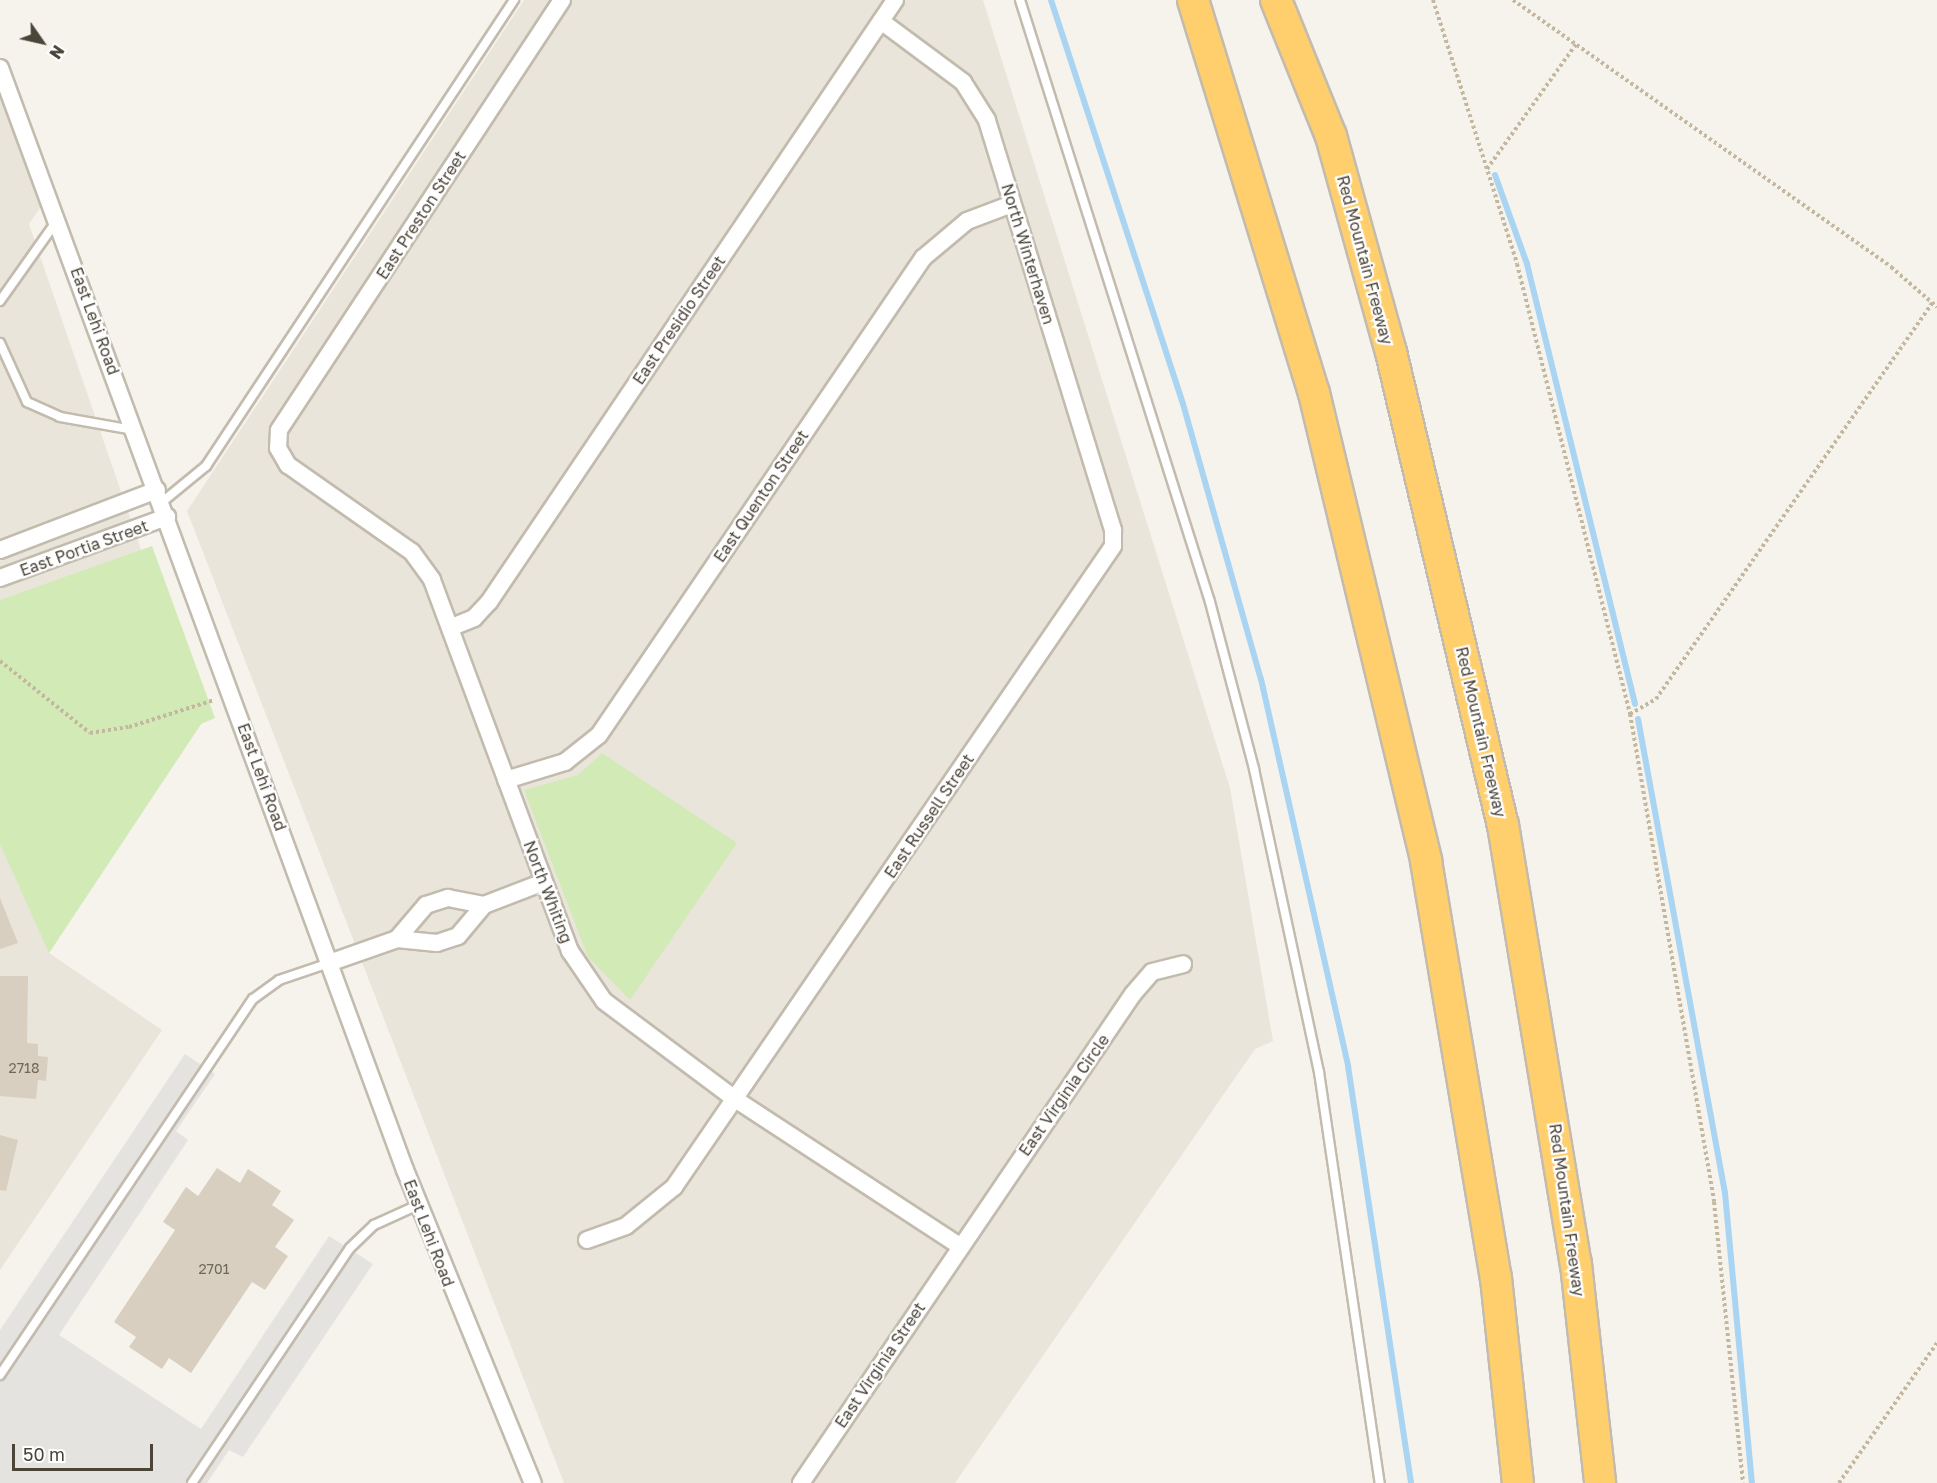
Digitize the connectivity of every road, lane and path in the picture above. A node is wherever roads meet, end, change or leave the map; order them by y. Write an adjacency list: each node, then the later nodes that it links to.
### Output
1 (514, 0): 23 (lane)
2 (562, 0): 21 (street, East Preston Street)
3 (895, 0): 10 (street, East Presidio Street)
4 (1020, 0): 46 (lane)
5 (1193, 0): 47 (highway)
6 (1276, 0): 13 (highway, Red Mountain Freeway)
7 (1296, 0): 13 (highway)
8 (1433, 0): 14 (path)
9 (1513, 0): 11 (path)
10 (881, 21): 15 (street, North Winterhaven); 27 (street, East Presidio Street)
11 (1576, 44): 14 (path); 18 (path)
12 (0, 68): 16 (street, East Lehi Road)
13 (1331, 136): 48 (highway, Red Mountain Freeway)
14 (1487, 169): 30 (path)
15 (1012, 204): 24 (street, North Winterhaven); 31 (street, East Quenton Street)
16 (58, 219): 17 (lane); 22 (street, East Lehi Road)
17 (0, 301)
18 (1932, 303): 19 (path); 30 (path)
19 (1937, 308)
20 (0, 343): 22 (lane)
21 (279, 430): 27 (street, North Whiting)
22 (135, 431): 23 (street, East Lehi Road)
23 (162, 503): 25 (street, East Portia Street); 26 (street, East Portia Street); 29 (street, East Lehi Road)
24 (1113, 530): 37 (street, East Russell Street)
25 (0, 550)
26 (0, 578)
27 (452, 627): 31 (street, North Whiting)
28 (0, 661): 29 (path)
29 (232, 694): 35 (street, East Lehi Road)
30 (1630, 714): 49 (path)
31 (506, 780): 32 (street, North Whiting)
32 (544, 882): 33 (street); 37 (street, North Whiting)
33 (484, 905): 34 (street); 34 (street)
34 (397, 939): 35 (street)
35 (329, 963): 38 (street, East Lehi Road); 42 (lane)
36 (1183, 964): 40 (street, East Virginia Circle)
37 (735, 1099): 39 (street, East Russell Street); 40 (street, North Whiting)
38 (418, 1205): 43 (lane); 44 (street, East Lehi Road)
39 (586, 1240)
40 (960, 1246): 45 (street, East Virginia Street)
41 (1937, 1343): 50 (path)
42 (0, 1375)
43 (192, 1483)
44 (533, 1483)
45 (801, 1483)
46 (1380, 1483)
47 (1518, 1483)
48 (1600, 1483)
49 (1743, 1483)
50 (1839, 1483)

